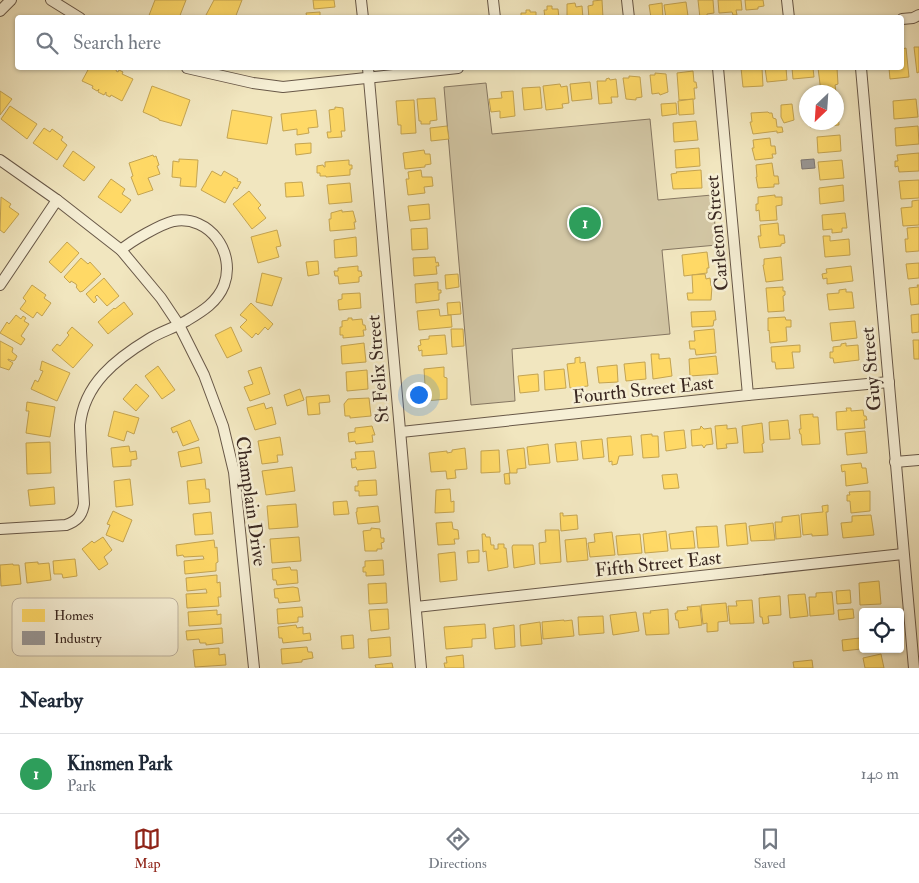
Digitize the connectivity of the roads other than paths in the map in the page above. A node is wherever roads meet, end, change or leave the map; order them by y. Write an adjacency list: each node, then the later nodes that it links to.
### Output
1 (11, 0): 7 (street)
2 (51, 0): 8 (street)
3 (361, 0): 9 (street)
4 (493, 0): 10 (street)
5 (627, 0): 11 (street)
6 (787, 0): 12 (street)
7 (0, 11)
8 (75, 15)
9 (363, 15)
10 (495, 15)
11 (628, 15)
12 (789, 15)
13 (919, 15): 14 (street)
14 (904, 19)
15 (196, 70): 19 (street)
16 (413, 70): 19 (street)
17 (718, 70): 26 (street, Carleton Street)
18 (861, 70): 25 (street, Guy Street)
19 (368, 72): 27 (street, St Felix Street)
20 (0, 160): 21 (street, Champlain Drive)
21 (57, 200): 22 (street, Champlain Drive); 23 (street)
22 (121, 250): 24 (street, Champlain Drive); 24 (street)
23 (0, 285)
24 (179, 325): 30 (street); 33 (street, Champlain Drive)
25 (889, 382): 26 (street, Fourth Street East); 29 (street, Guy Street)
26 (748, 396): 27 (street, Fourth Street East)
27 (401, 432): 32 (street, St Felix Street)
28 (919, 460): 29 (street)
29 (895, 462): 31 (street, Guy Street)
30 (0, 529)
31 (903, 554): 32 (street, Fifth Street East); 35 (street, Guy Street)
32 (416, 607): 34 (street, St Felix Street)
33 (254, 668)
34 (421, 668)
35 (914, 668)

